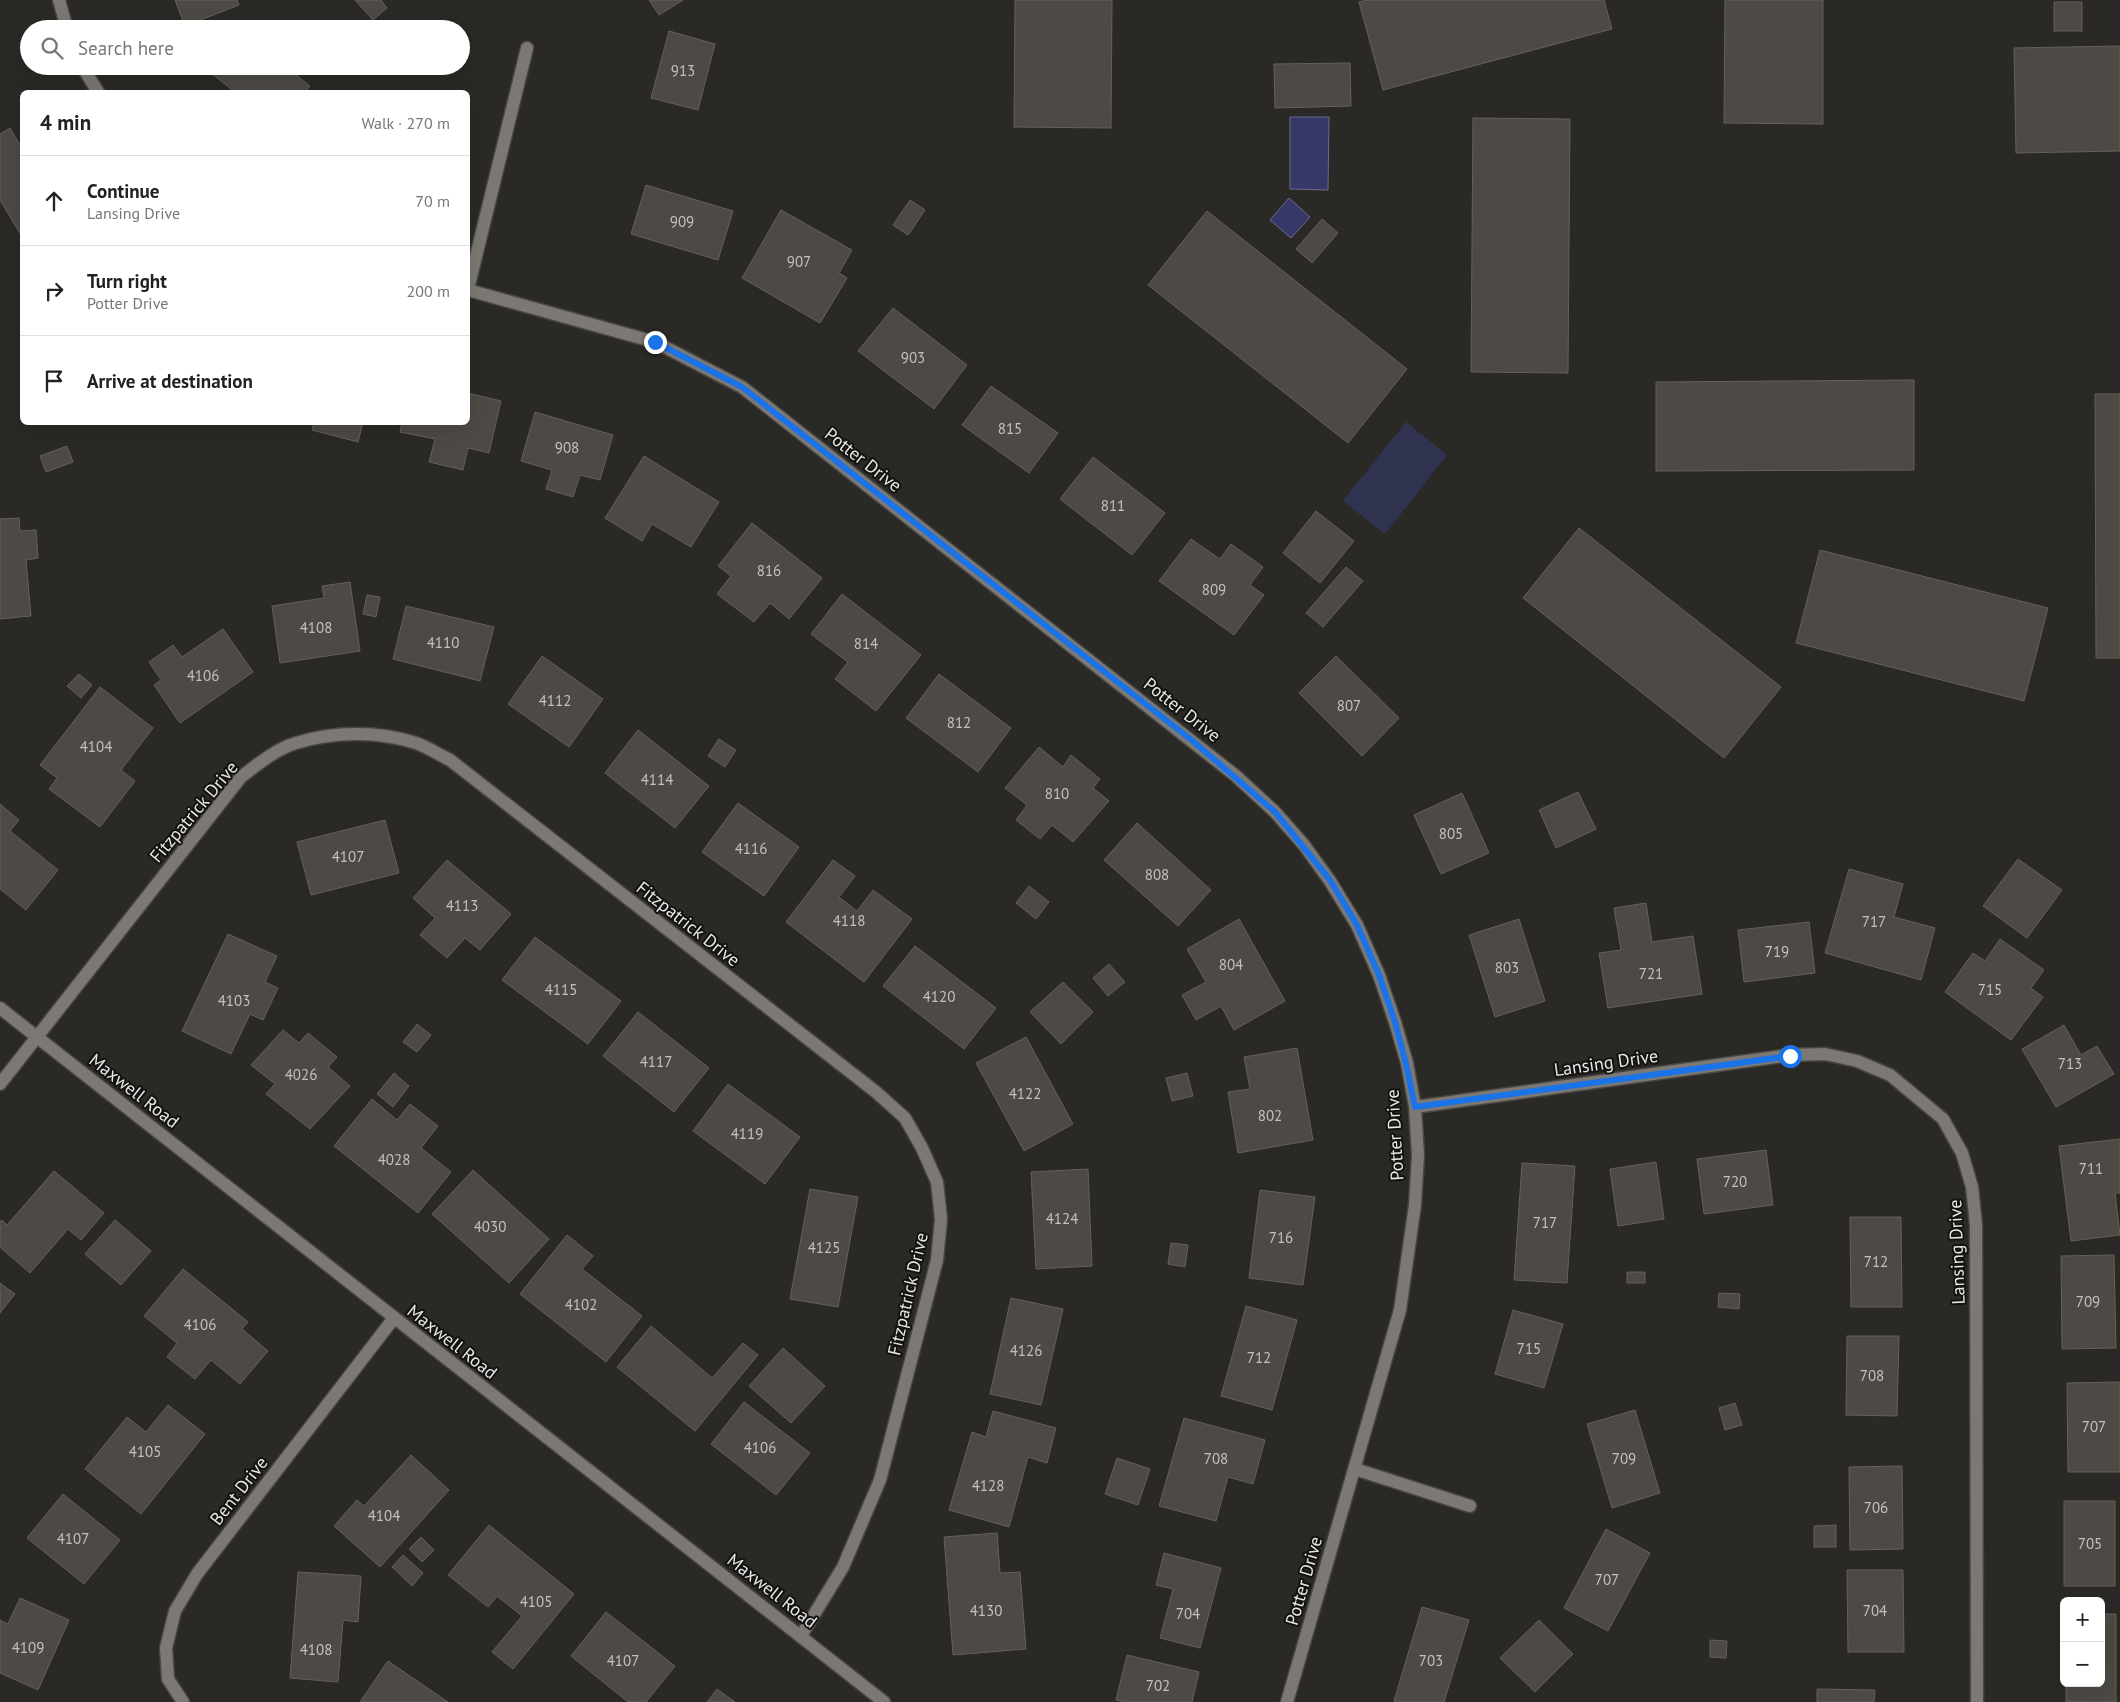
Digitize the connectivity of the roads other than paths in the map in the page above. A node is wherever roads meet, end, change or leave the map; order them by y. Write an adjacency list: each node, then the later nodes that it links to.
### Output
1 (59, 0): 2 (street)
2 (65, 20)
3 (528, 48): 6 (street)
4 (88, 75): 5 (street)
5 (97, 90)
6 (470, 281)
7 (470, 290): 11 (street, Potter Drive)
8 (0, 1008): 9 (street, Maxwell Road)
9 (37, 1037): 10 (street, Fitzpatrick Drive); 12 (street, Maxwell Road); 15 (street, Fitzpatrick Drive)
10 (0, 1084)
11 (1415, 1107): 13 (street, Potter Drive); 19 (street, Lansing Drive)
12 (394, 1318): 15 (street, Maxwell Road); 16 (street, Bent Drive)
13 (1354, 1469): 14 (street); 18 (street, Potter Drive)
14 (1470, 1506)
15 (801, 1636): 17 (street, Maxwell Road)
16 (183, 1702)
17 (884, 1702)
18 (1287, 1702)
19 (1977, 1702)

